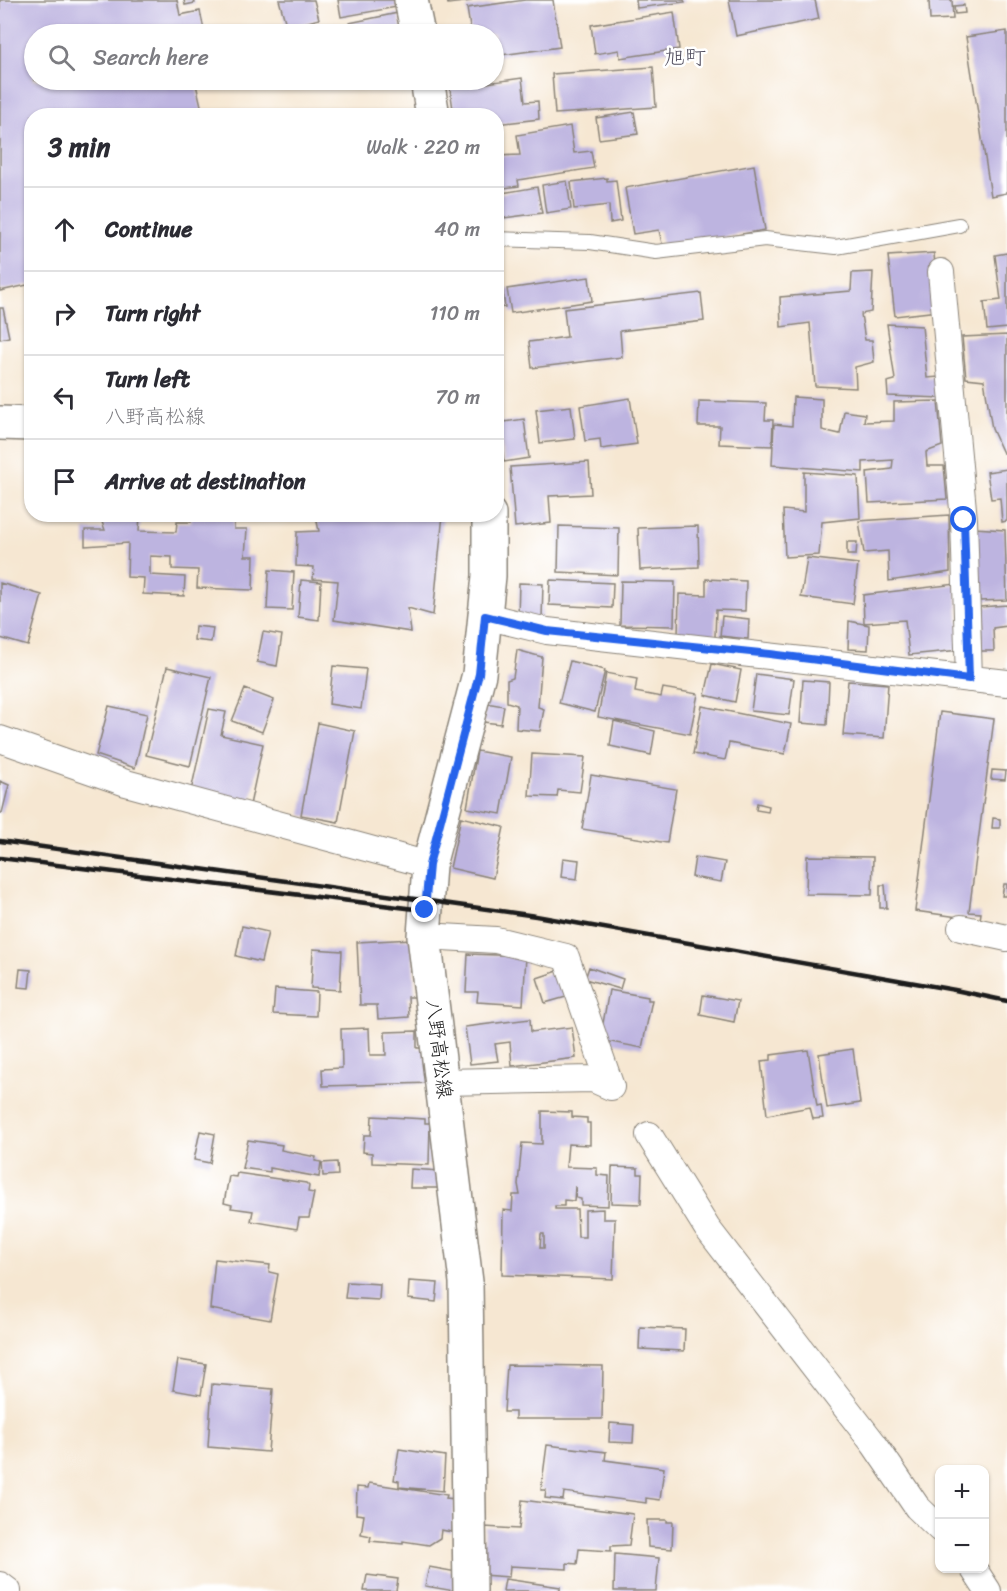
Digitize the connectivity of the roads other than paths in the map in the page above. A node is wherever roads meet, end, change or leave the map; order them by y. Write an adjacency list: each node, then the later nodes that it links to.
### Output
1 (411, 0): 2 (main road)
2 (416, 24)
3 (428, 90): 4 (main road)
4 (431, 108)
5 (959, 225): 6 (lane)
6 (504, 239)
7 (941, 272): 12 (street)
8 (0, 423): 9 (main road)
9 (24, 424)
10 (489, 522): 11 (main road, 八野高松線)
11 (485, 616): 12 (street); 15 (main road, 八野高松線)
12 (969, 679): 13 (street)
13 (1007, 682)
14 (0, 739): 15 (street)
15 (429, 865): 17 (main road, 八野高松線)
16 (961, 928): 18 (street)
17 (424, 936): 19 (main road, 八野高松線); 19 (street)
18 (1007, 938)
19 (443, 1082): 25 (main road, 八野高松線)
20 (649, 1135): 21 (street)
21 (935, 1525)
22 (976, 1573): 26 (street)
23 (0, 1585): 24 (street)
24 (8, 1591)
25 (470, 1591)
26 (988, 1591)

